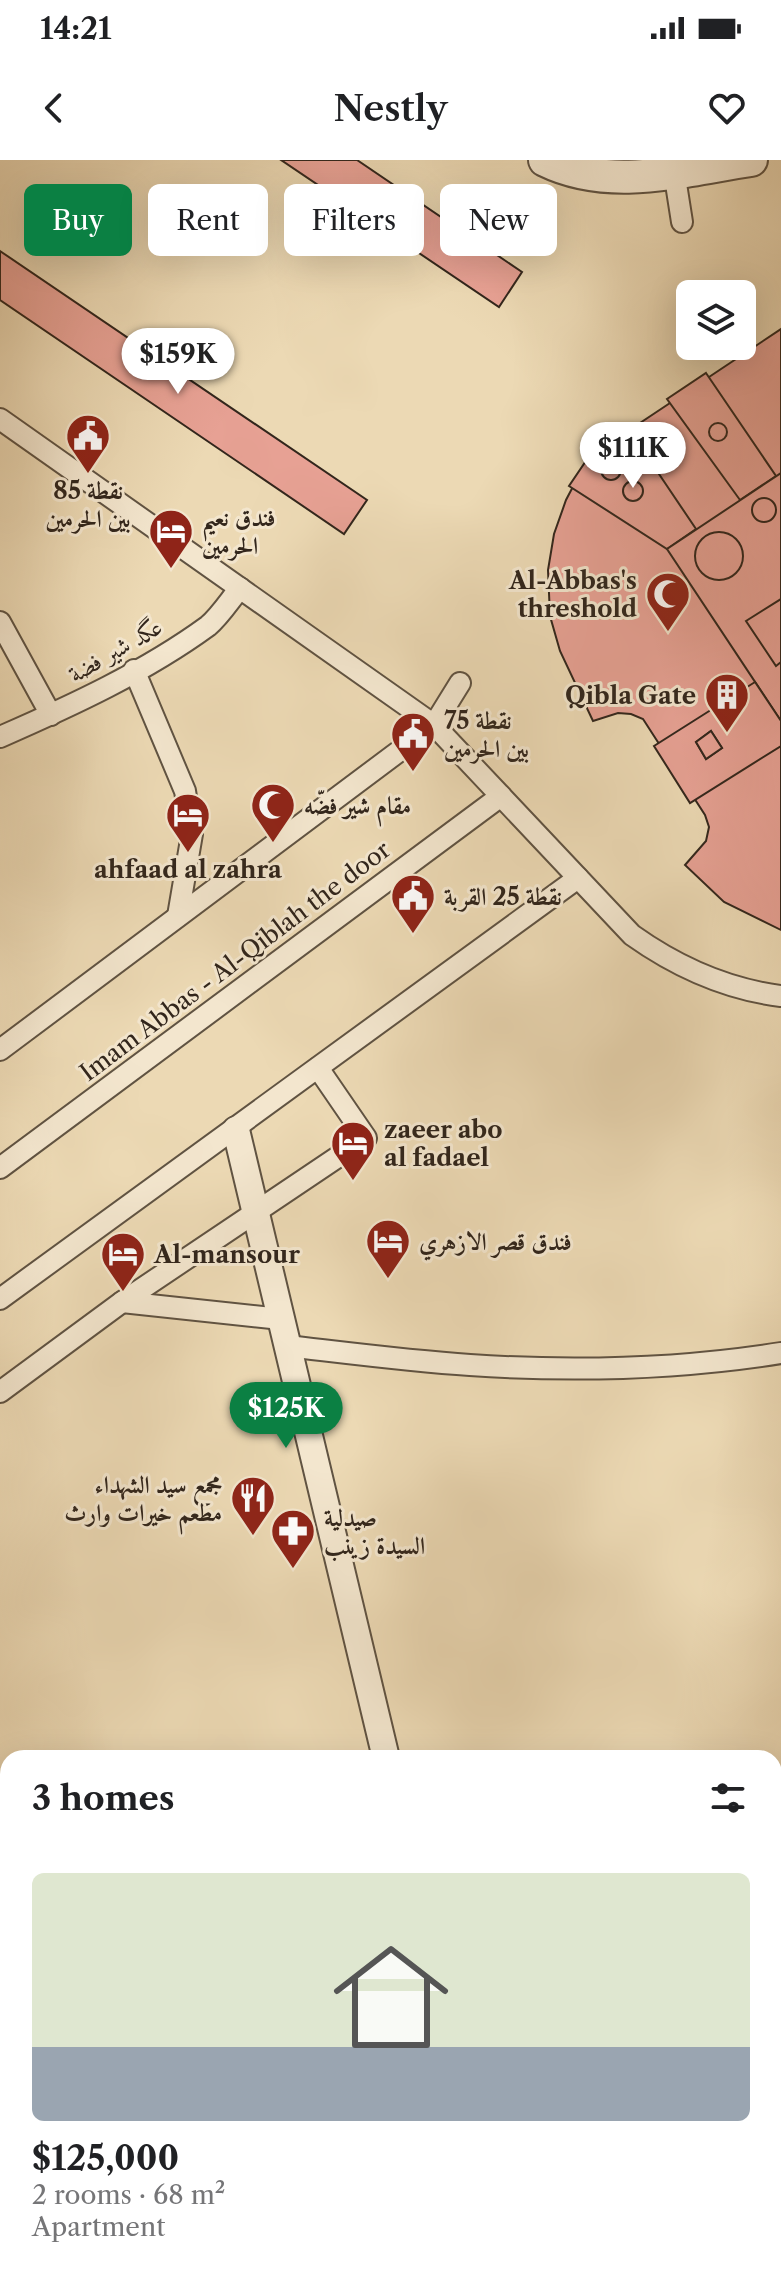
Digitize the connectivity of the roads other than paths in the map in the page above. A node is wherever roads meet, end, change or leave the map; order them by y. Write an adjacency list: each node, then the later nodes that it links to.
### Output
1 (545, 160): 3 (street)
2 (751, 160): 4 (street)
3 (610, 169): 4 (street)
4 (674, 171): 5 (street)
5 (682, 222)
6 (0, 419): 7 (street)
7 (240, 588): 9 (street, عگد شير فضة); 12 (street)
8 (0, 622): 11 (street)
9 (134, 670): 11 (street, عگد شير فضة); 16 (street)
10 (460, 683): 12 (street)
11 (51, 715): 13 (street, عگد شير فضة)
12 (434, 725): 14 (street); 16 (street)
13 (0, 737)
14 (501, 796): 15 (street); 21 (street, Imam Abbas - Al-Qiblah the door)
15 (578, 878): 17 (street); 19 (street)
16 (178, 916): 18 (street)
17 (781, 996)
18 (0, 1050)
19 (318, 1068): 20 (street); 22 (street)
20 (236, 1130): 22 (street); 23 (street)
21 (0, 1168)
22 (256, 1213): 24 (street); 25 (street)
23 (0, 1299)
24 (122, 1302): 25 (street); 28 (street)
25 (281, 1319): 26 (street)
26 (287, 1346): 27 (street); 29 (street)
27 (781, 1353)
28 (0, 1392)
29 (384, 1750)

